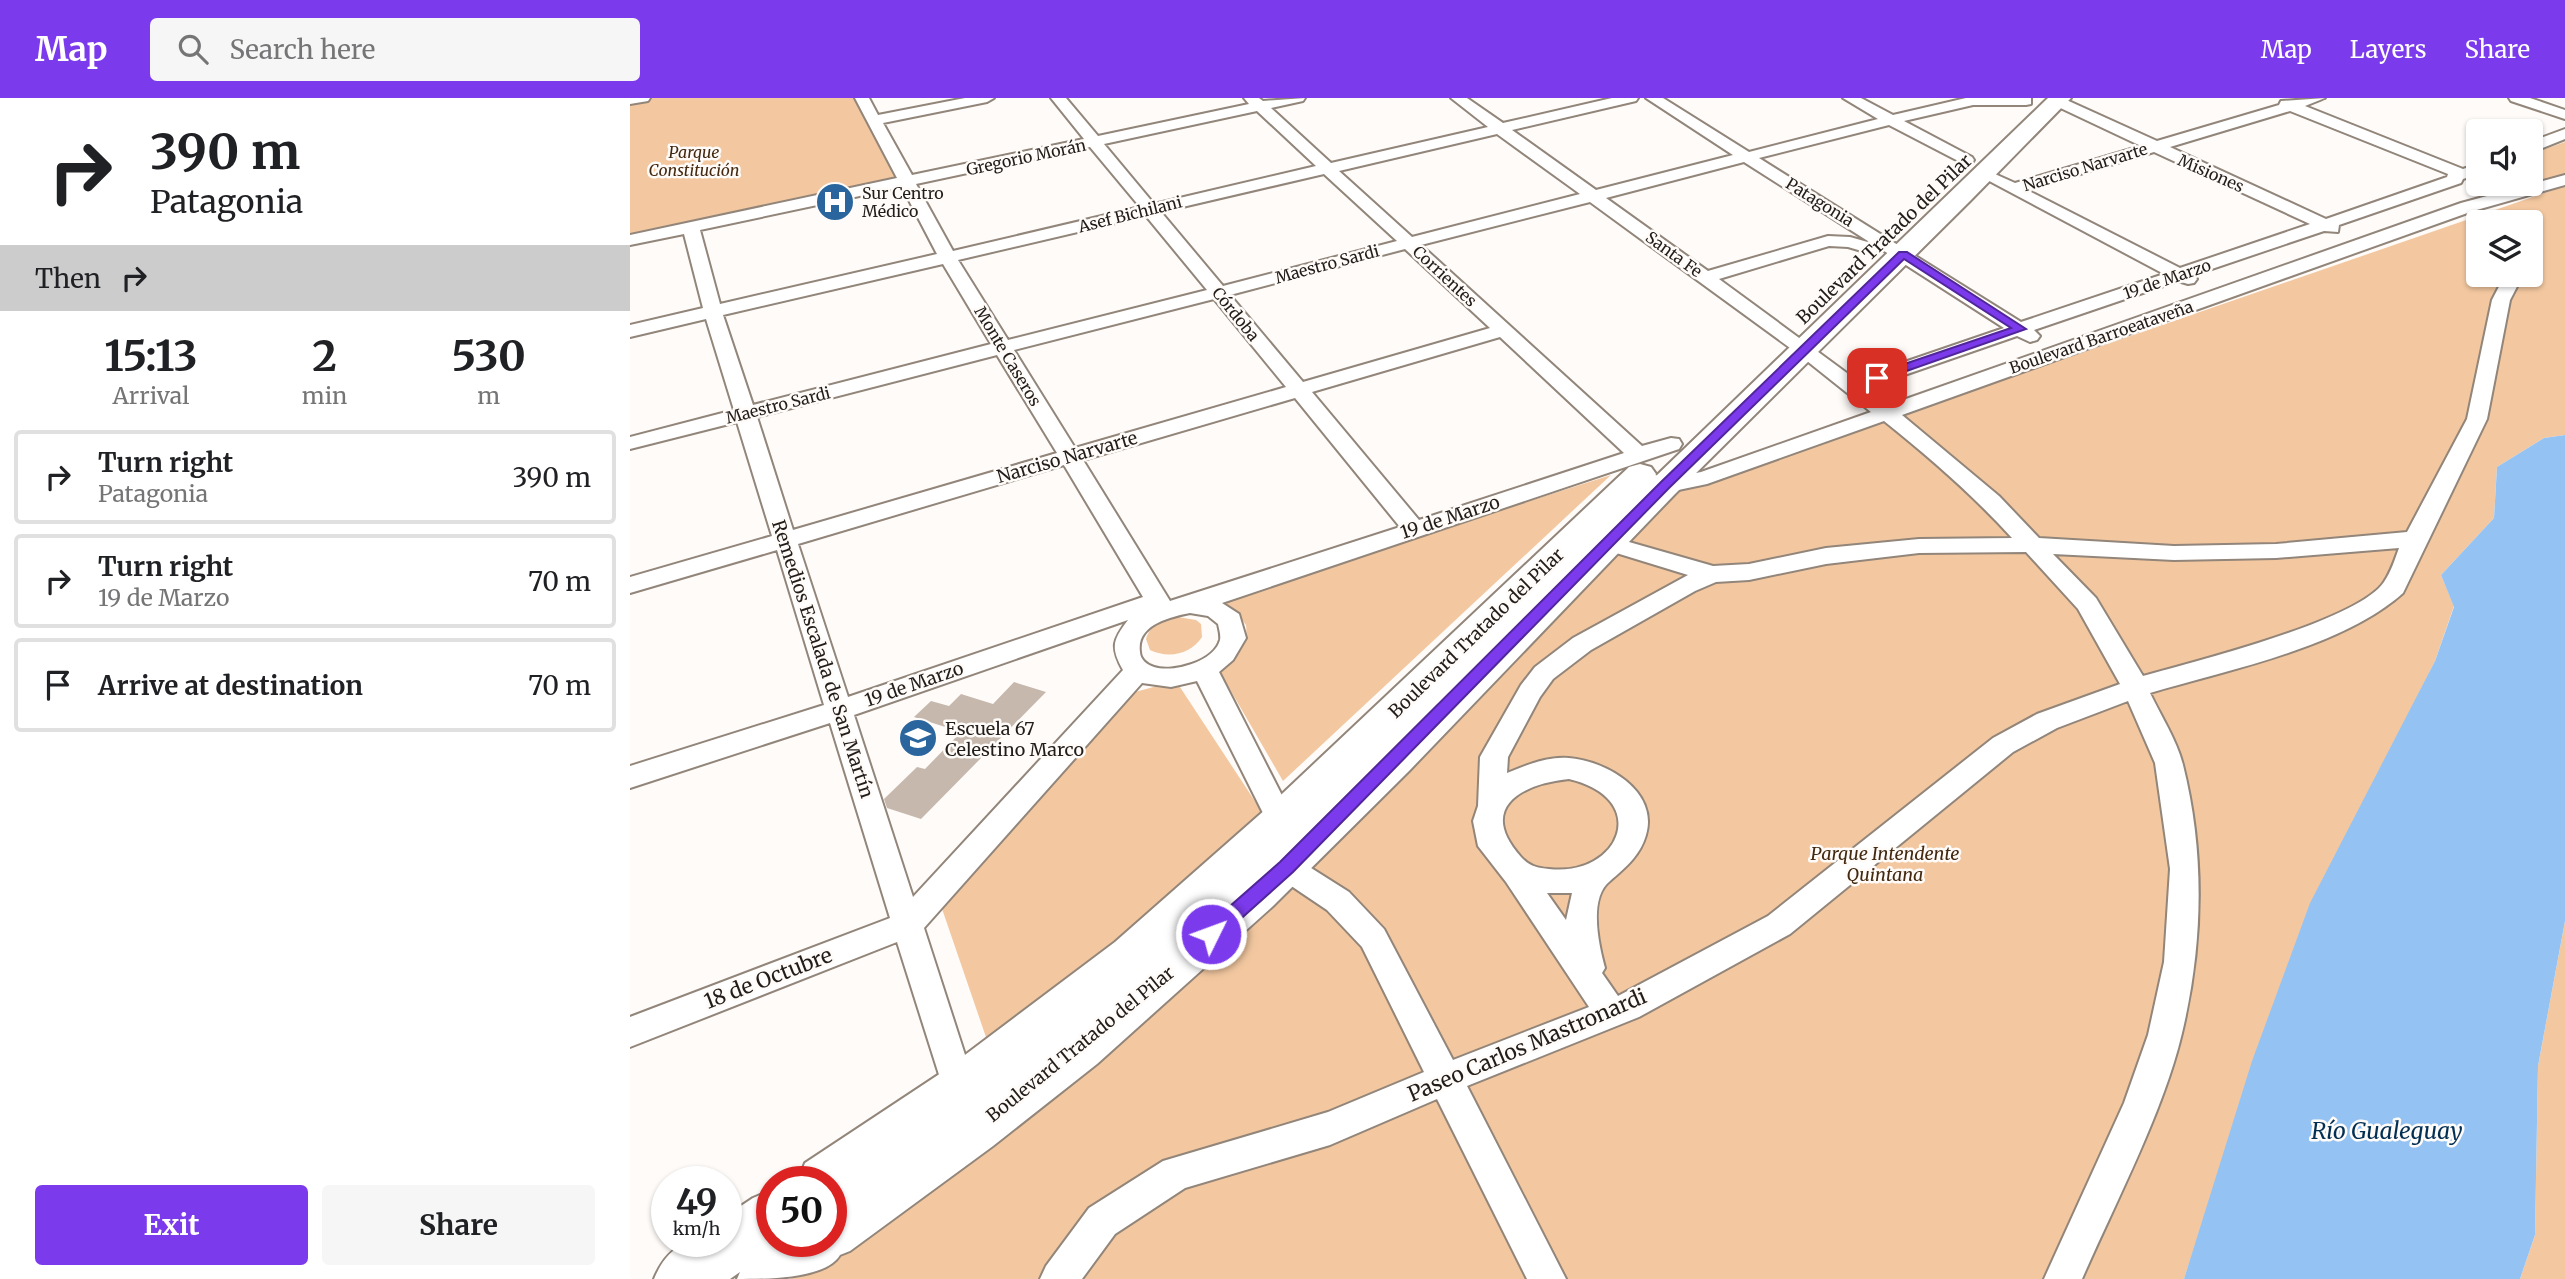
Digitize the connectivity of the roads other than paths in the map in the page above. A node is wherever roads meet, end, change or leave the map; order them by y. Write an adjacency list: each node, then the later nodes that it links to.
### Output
1 (643, 98): 13 (street)
2 (862, 98): 18 (street, Monte Caseros)
3 (987, 98): 18 (street)
4 (1058, 98): 22 (street, Córdoba)
5 (1298, 98): 15 (street, Gregorio Morán)
6 (1458, 98): 20 (street, Santa Fe)
7 (1631, 98): 20 (street, Asef Bichilani)
8 (1653, 98): 25 (street, Patagonia)
9 (1850, 98): 19 (street)
10 (2270, 98): 16 (street)
11 (2318, 98): 16 (street, Narciso Narvarte)
12 (2516, 98): 17 (street)
13 (630, 100)
14 (2043, 100): 19 (street, Maestro Sardi); 24 (street, Misiones); 27 (main road, Boulevard Tratado del Pilar)
15 (1256, 102): 22 (street, Gregorio Morán); 26 (street, Corrientes)
16 (2290, 106): 24 (street, Narciso Narvarte); 28 (street)
17 (2565, 115)
18 (874, 120): 31 (street, Monte Caseros)
19 (1890, 120): 25 (street, Maestro Sardi); 27 (street)
20 (1500, 128): 26 (street, Asef Bichilani); 34 (street, Santa Fe)
21 (2565, 134): 23 (street)
22 (1094, 142): 31 (street, Gregorio Morán); 38 (street, Córdoba)
23 (2543, 143)
24 (2153, 147): 33 (street, Narciso Narvarte); 39 (street, Misiones)
25 (1749, 156): 34 (street, Maestro Sardi); 44 (street, Patagonia)
26 (1326, 167): 38 (street, Asef Bichilani); 42 (street, Corrientes)
27 (1976, 168): 33 (street); 44 (main road, Boulevard Tratado del Pilar)
28 (2466, 172)
29 (2466, 174): 39 (street, 19 de Marzo)
30 (2565, 180): 32 (street, Boulevard Barroeataveña)
31 (907, 182): 40 (street, Gregorio Morán); 45 (street, Monte Caseros)
32 (2543, 184)
33 (2013, 189): 46 (street)
34 (1592, 195): 42 (street, Maestro Sardi); 47 (street, Santa Fe)
35 (2496, 196): 37 (street)
36 (2503, 196): 37 (street, Boulevard Barroeataveña)
37 (2498, 198): 43 (street, Boulevard Barroeataveña)
38 (1149, 209): 45 (street, Asef Bichilani); 49 (street, Córdoba)
39 (2325, 225): 43 (street, Misiones); 46 (street, 19 de Marzo)
40 (691, 228): 41 (street, Gregorio Morán); 51 (street, Remedios Escalada de San Martín)
41 (630, 240)
42 (1408, 242): 49 (street, Maestro Sardi); 53 (street, Corrientes)
43 (2366, 244): 50 (street, Boulevard Barroeataveña)
44 (1885, 248): 47 (street); 52 (street, Patagonia); 55 (main road, Boulevard Tratado del Pilar)
45 (948, 258): 51 (street, Asef Bichilani); 56 (street, Monte Caseros)
46 (2179, 274): 50 (street); 52 (street, 19 de Marzo)
47 (1705, 277): 55 (street, Santa Fe)
48 (2508, 287): 68 (street, Paseo Carlos Mastronardi)
49 (1218, 292): 56 (street, Maestro Sardi); 59 (street, Córdoba)
50 (2220, 295): 57 (street, Boulevard Barroeataveña)
51 (713, 312): 54 (street, Asef Bichilani); 60 (street, Remedios Escalada de San Martín)
52 (2020, 329): 57 (street, Patagonia); 58 (street, 19 de Marzo)
53 (1504, 330): 59 (street, Narciso Narvarte); 64 (street, Corrientes)
54 (630, 331)
55 (1794, 341): 58 (street, Santa Fe); 64 (main road, Boulevard Tratado del Pilar)
56 (1004, 348): 60 (street, Maestro Sardi); 63 (street, Monte Caseros)
57 (2058, 353): 61 (street, Boulevard Barroeataveña)
58 (1853, 386): 61 (street, Santa Fe)
59 (1299, 390): 63 (street, Narciso Narvarte); 65 (street, Córdoba)
60 (745, 413): 62 (street, Maestro Sardi); 66 (street, Remedios Escalada de San Martín)
61 (1889, 413): 64 (street, Boulevard Barroeataveña); 69 (street)
62 (630, 443)
63 (1068, 456): 66 (street, Narciso Narvarte); 72 (street, Monte Caseros)
64 (1653, 465): 65 (street, 19 de Marzo); 67 (main road, Boulevard Tratado del Pilar)
65 (1414, 529): 73 (street, 19 de Marzo)
66 (785, 538): 71 (street, Narciso Narvarte); 77 (street, Remedios Escalada de San Martín)
67 (1593, 538): 70 (street); 82 (main road, Boulevard Tratado del Pilar); 83 (main road, Boulevard Tratado del Pilar)
68 (2415, 538): 69 (street); 76 (street, Paseo Carlos Mastronardi)
69 (2034, 545): 70 (street); 76 (street)
70 (1712, 574): 78 (street)
71 (630, 585)
72 (1160, 605): 73 (street); 75 (street); 77 (street, 19 de Marzo)
73 (1190, 605): 74 (street)
74 (1205, 669): 75 (street); 82 (street)
75 (1138, 670): 86 (street)
76 (2135, 688): 87 (street, Paseo Carlos Mastronardi); 99 (street)
77 (839, 710): 80 (street, 19 de Marzo); 86 (street, Remedios Escalada de San Martín)
78 (1509, 729): 79 (street); 81 (street)
79 (1545, 769): 81 (street); 85 (street)
80 (630, 777)
81 (1492, 805): 84 (street)
82 (1282, 821): 83 (street); 90 (main road, Boulevard Tratado del Pilar)
83 (1286, 867): 89 (street); 92 (main road, Boulevard Tratado del Pilar)
84 (1517, 873): 85 (street); 87 (street)
85 (1596, 875): 87 (street)
86 (907, 925): 88 (street, 18 de Octubre); 90 (street, Remedios Escalada de San Martín)
87 (1603, 1000): 89 (street, Paseo Carlos Mastronardi)
88 (630, 1032)
89 (1445, 1080): 97 (street, Paseo Carlos Mastronardi); 98 (street)
90 (959, 1089): 91 (main road, Boulevard Tratado del Pilar)
91 (846, 1166)
92 (847, 1221)
93 (756, 1228): 95 (main road)
94 (796, 1257): 96 (main road)
95 (682, 1279)
96 (765, 1279)
97 (1059, 1279)
98 (1547, 1279)
99 (2063, 1279)

